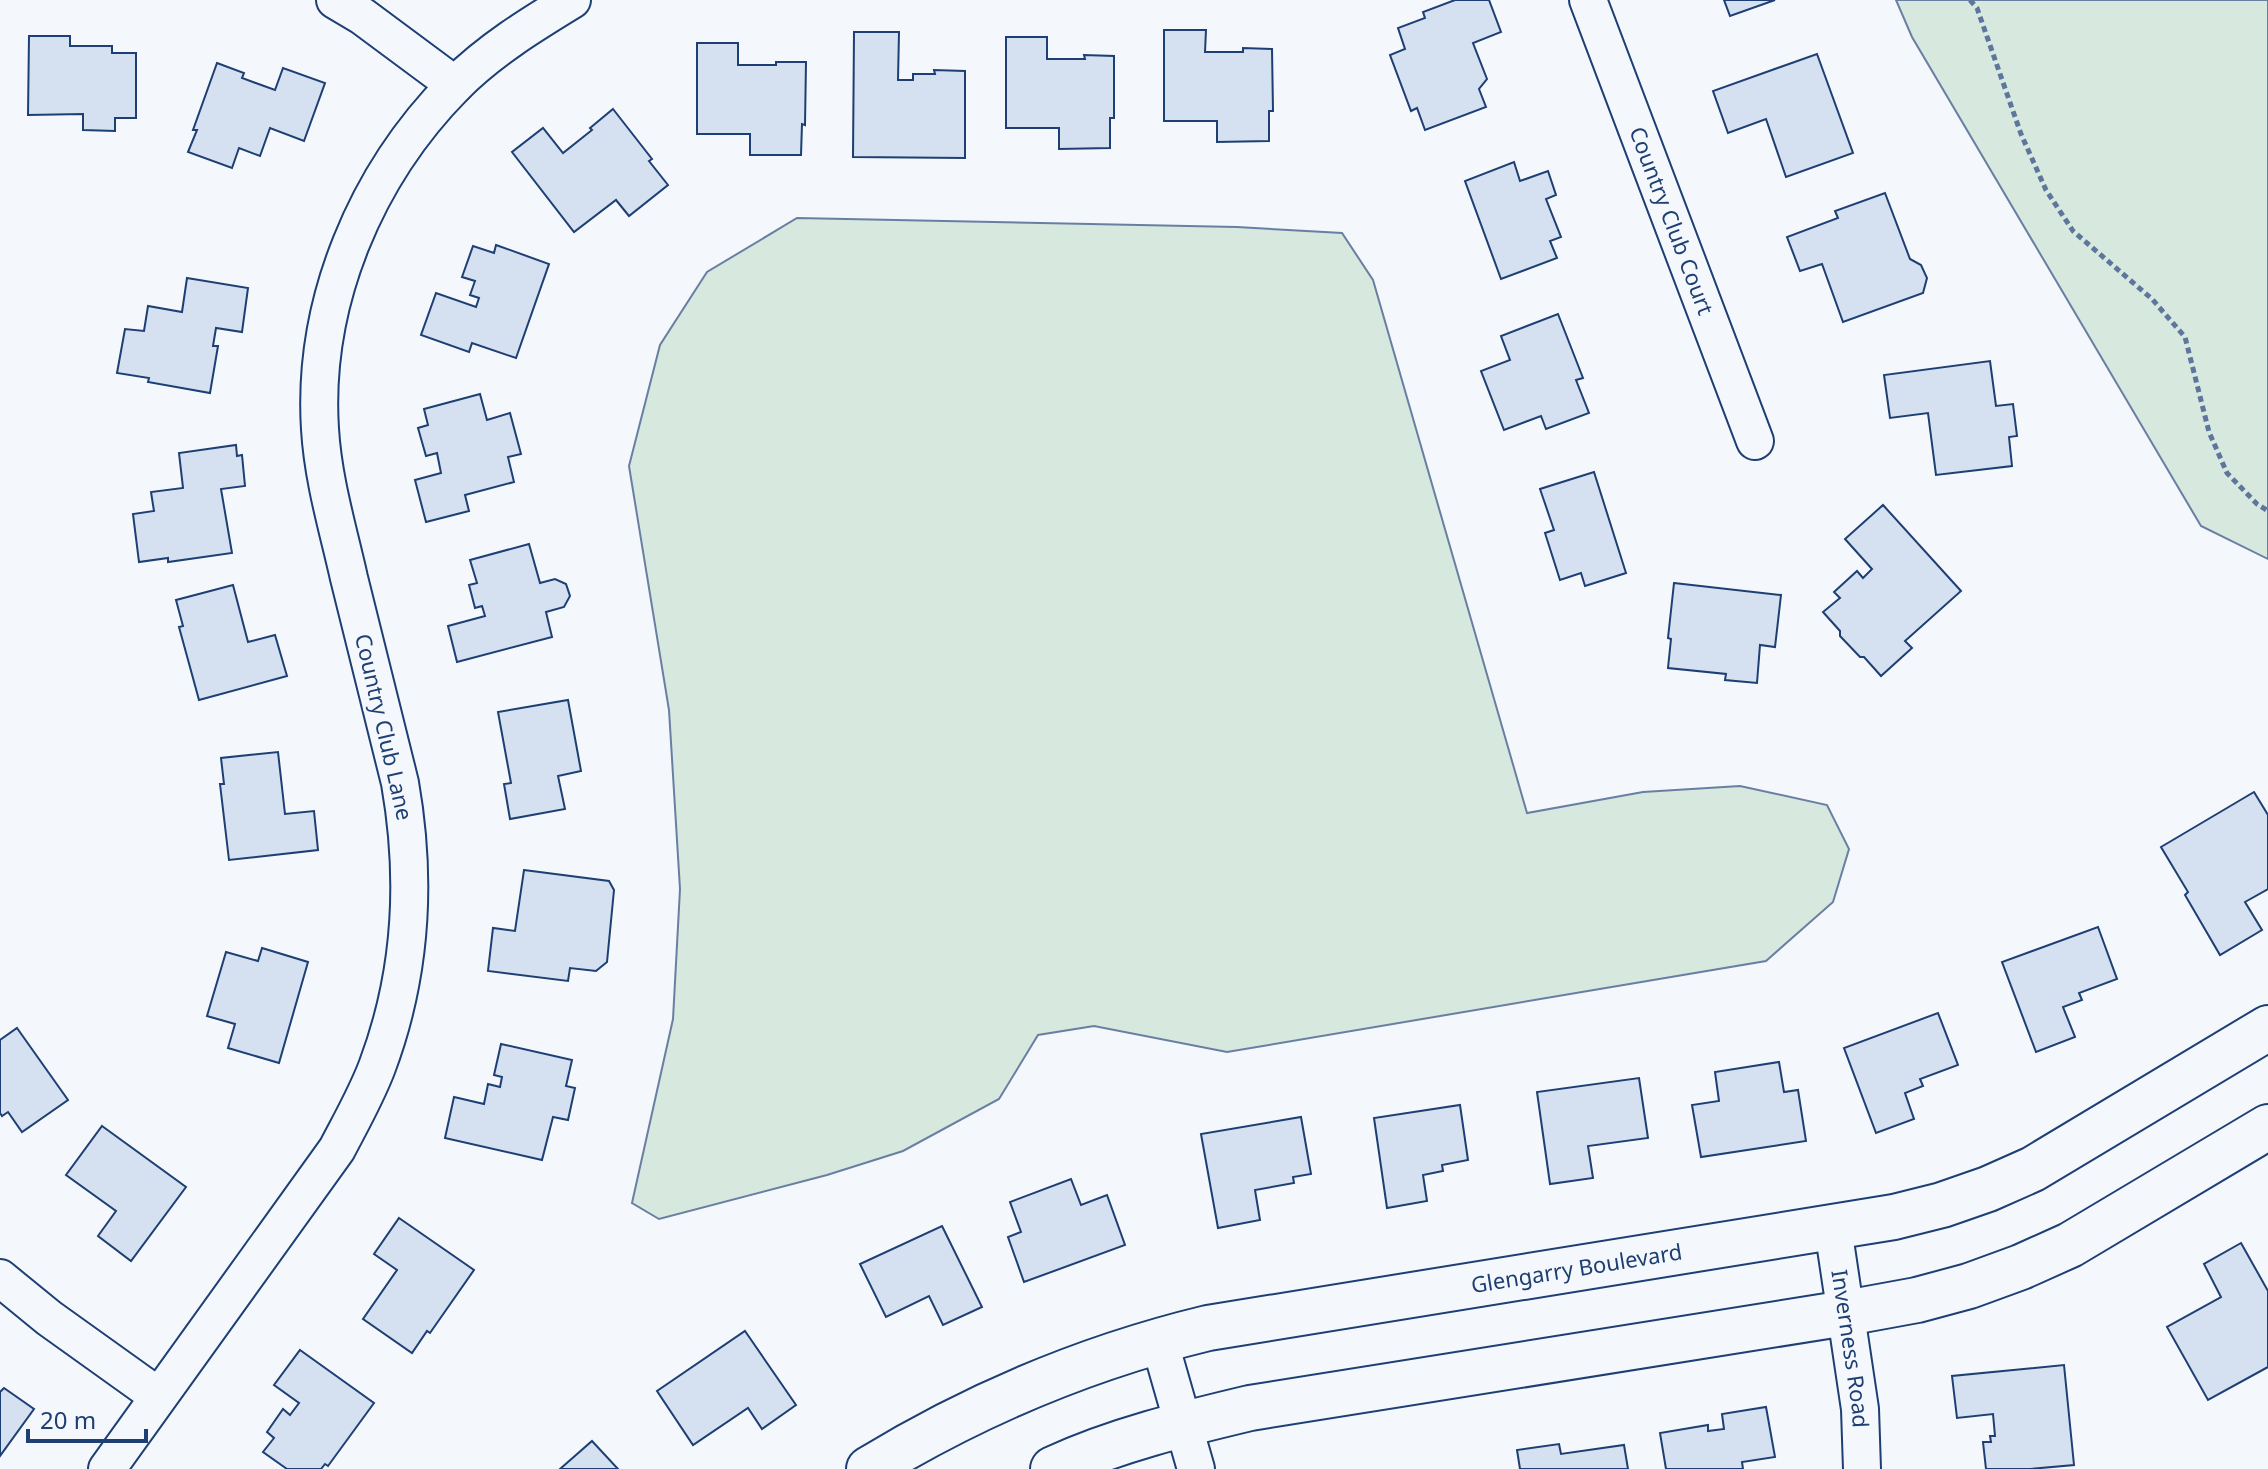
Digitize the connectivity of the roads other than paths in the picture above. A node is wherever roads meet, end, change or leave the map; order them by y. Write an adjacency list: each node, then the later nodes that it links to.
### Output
1 (335, 0): 4 (street)
2 (572, 0): 4 (street, Country Club Lane)
3 (1588, 0): 5 (street, Country Club Court)
4 (455, 85): 12 (street, Country Club Lane)
5 (1755, 441)
6 (2268, 1028): 8 (street, Glengarry Boulevard)
7 (2268, 1127): 10 (street)
8 (1833, 1228): 10 (street, Inverness Road); 11 (street, Glengarry Boulevard)
9 (0, 1278): 12 (street)
10 (1846, 1313): 13 (street); 18 (street, Inverness Road)
11 (1159, 1340): 13 (street); 15 (street, Glengarry Boulevard)
12 (158, 1396): 14 (street, Country Club Lane)
13 (1182, 1424): 16 (street); 17 (street)
14 (107, 1469)
15 (869, 1469)
16 (1053, 1469)
17 (1196, 1469)
18 (1862, 1469)

